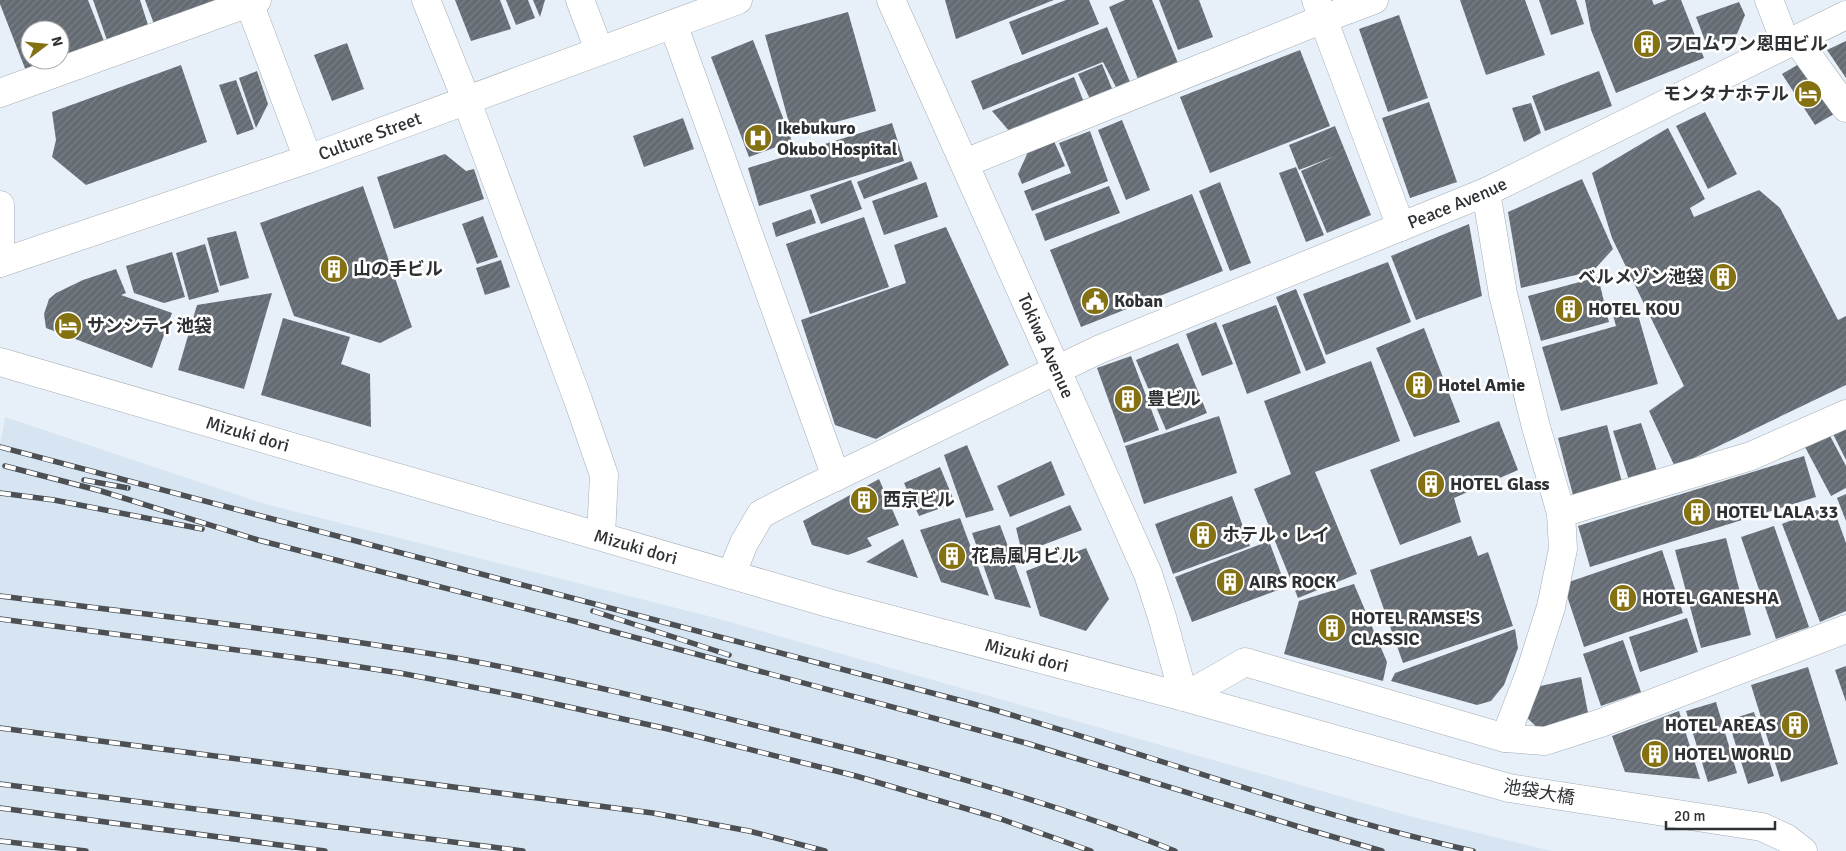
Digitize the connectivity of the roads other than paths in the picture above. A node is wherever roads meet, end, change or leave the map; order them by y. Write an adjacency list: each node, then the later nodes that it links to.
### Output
1 (426, 0): 14 (street)
2 (580, 0): 12 (street)
3 (738, 0): 10 (street, Culture Street)
4 (891, 0): 17 (street, Tokiwa Avenue)
5 (1374, 0): 8 (street)
6 (1769, 0): 11 (street)
7 (251, 1): 13 (street); 16 (street)
8 (1319, 9): 17 (street); 20 (street)
9 (1846, 14): 11 (street, Peace Avenue)
10 (673, 24): 12 (street, Culture Street); 25 (street)
11 (1791, 42): 15 (street); 18 (street, Peace Avenue)
12 (599, 50): 14 (street, Culture Street)
13 (0, 93)
14 (466, 99): 16 (street, Culture Street); 27 (street)
15 (1846, 108)
16 (308, 159): 21 (street, Culture Street)
17 (964, 163): 23 (street, Tokiwa Avenue)
18 (1486, 192): 20 (street, Peace Avenue); 26 (street)
19 (0, 205): 21 (street)
20 (1401, 227): 23 (street, Peace Avenue)
21 (0, 263)
22 (0, 362): 27 (street, Mizuki dori)
23 (1058, 369): 25 (street, Peace Avenue); 30 (street, Tokiwa Avenue)
24 (1846, 414): 26 (street)
25 (836, 477): 28 (street, Peace Avenue)
26 (1561, 513): 32 (street)
27 (600, 536): 28 (street, Mizuki dori)
28 (732, 575): 30 (street, Mizuki dori)
29 (1846, 629): 32 (street)
30 (1184, 698): 31 (street, Mizuki dori); 32 (street)
31 (1274, 724): 33 (street, 池袋大橋)
32 (1505, 738)
33 (1803, 851)

